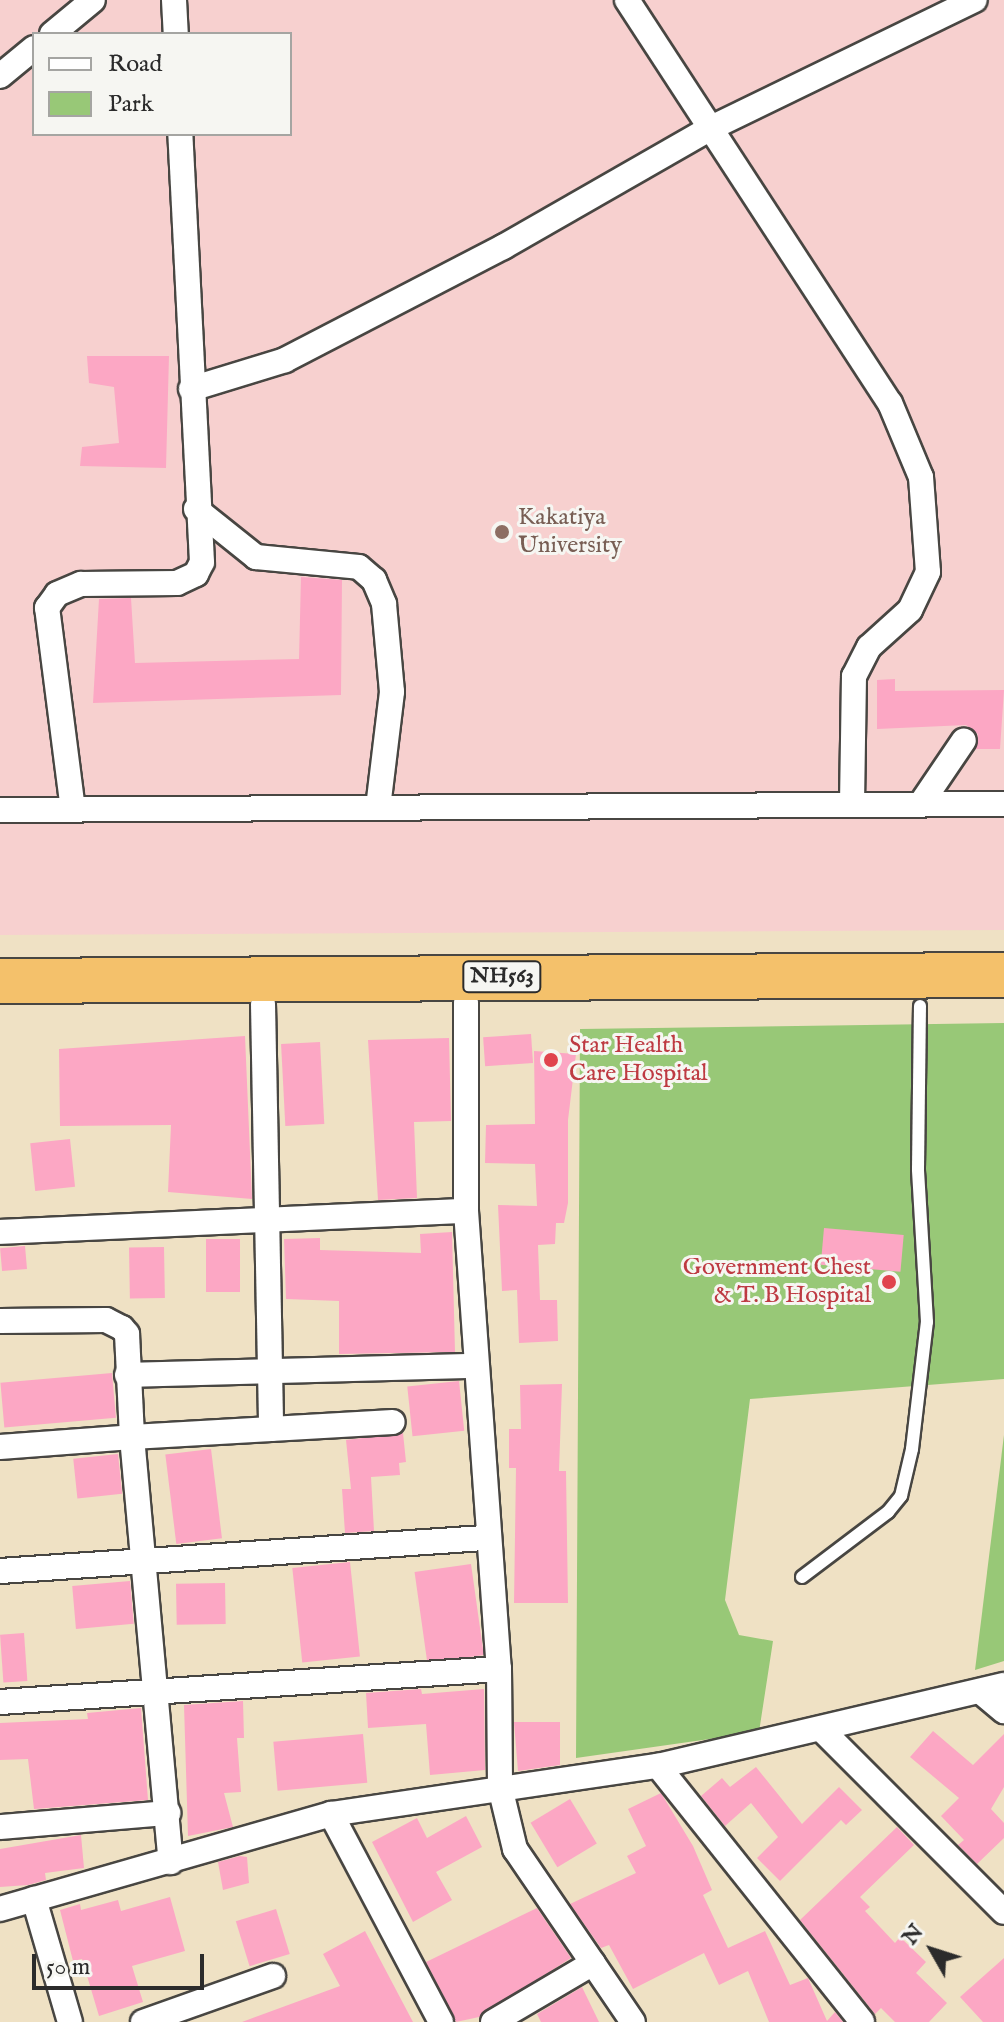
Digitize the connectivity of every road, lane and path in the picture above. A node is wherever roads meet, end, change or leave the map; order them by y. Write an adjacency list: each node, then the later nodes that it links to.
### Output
1 (93, 0): 5 (street)
2 (174, 0): 6 (street)
3 (627, 0): 9 (street)
4 (975, 0): 9 (street)
5 (54, 32)
6 (176, 32)
7 (32, 50): 8 (street)
8 (0, 76)
9 (711, 128): 11 (street); 14 (street)
10 (180, 136): 11 (street)
11 (191, 389): 12 (street)
12 (196, 509): 17 (street); 19 (street)
13 (964, 740): 16 (street)
14 (852, 803): 16 (street); 17 (street)
15 (1004, 804): 16 (street)
16 (920, 805)
17 (378, 807): 19 (street)
18 (0, 810): 19 (street)
19 (73, 810)
20 (1004, 975): 21 (highway, NH563)
21 (0, 981)
22 (466, 1003): 23 (highway, NH563); 26 (highway, NH563); 27 (street)
23 (263, 1004): 24 (highway, NH563); 28 (street)
24 (0, 1005)
25 (1004, 1005): 26 (highway, NH563)
26 (920, 1006): 41 (lane)
27 (466, 1211): 28 (street); 31 (street)
28 (268, 1220): 29 (street); 32 (street)
29 (0, 1232)
30 (0, 1321): 33 (street)
31 (474, 1366): 32 (street); 38 (street)
32 (271, 1368): 33 (street); 35 (street)
33 (127, 1375): 36 (street)
34 (393, 1422): 35 (street)
35 (271, 1429): 36 (street)
36 (132, 1437): 37 (street); 39 (street)
37 (0, 1447)
38 (489, 1538): 39 (street); 42 (street)
39 (142, 1561): 40 (street); 44 (street)
40 (0, 1571)
41 (802, 1577)
42 (499, 1669): 44 (street); 49 (street)
43 (992, 1688): 46 (street); 47 (street)
44 (154, 1693): 45 (street); 50 (street)
45 (0, 1702)
46 (1004, 1711)
47 (822, 1730): 48 (street); 56 (street)
48 (658, 1766): 49 (street); 64 (street)
49 (500, 1787): 51 (street); 57 (street)
50 (168, 1813): 52 (street); 53 (street)
51 (331, 1814): 53 (street); 61 (street)
52 (0, 1827)
53 (171, 1862): 54 (street)
54 (34, 1899): 55 (street); 59 (street)
55 (0, 1909)
56 (1004, 1912)
57 (593, 1963): 62 (street); 63 (street)
58 (273, 1976): 60 (street)
59 (70, 2022)
60 (143, 2022)
61 (441, 2022)
62 (493, 2022)
63 (633, 2022)
64 (862, 2022)

